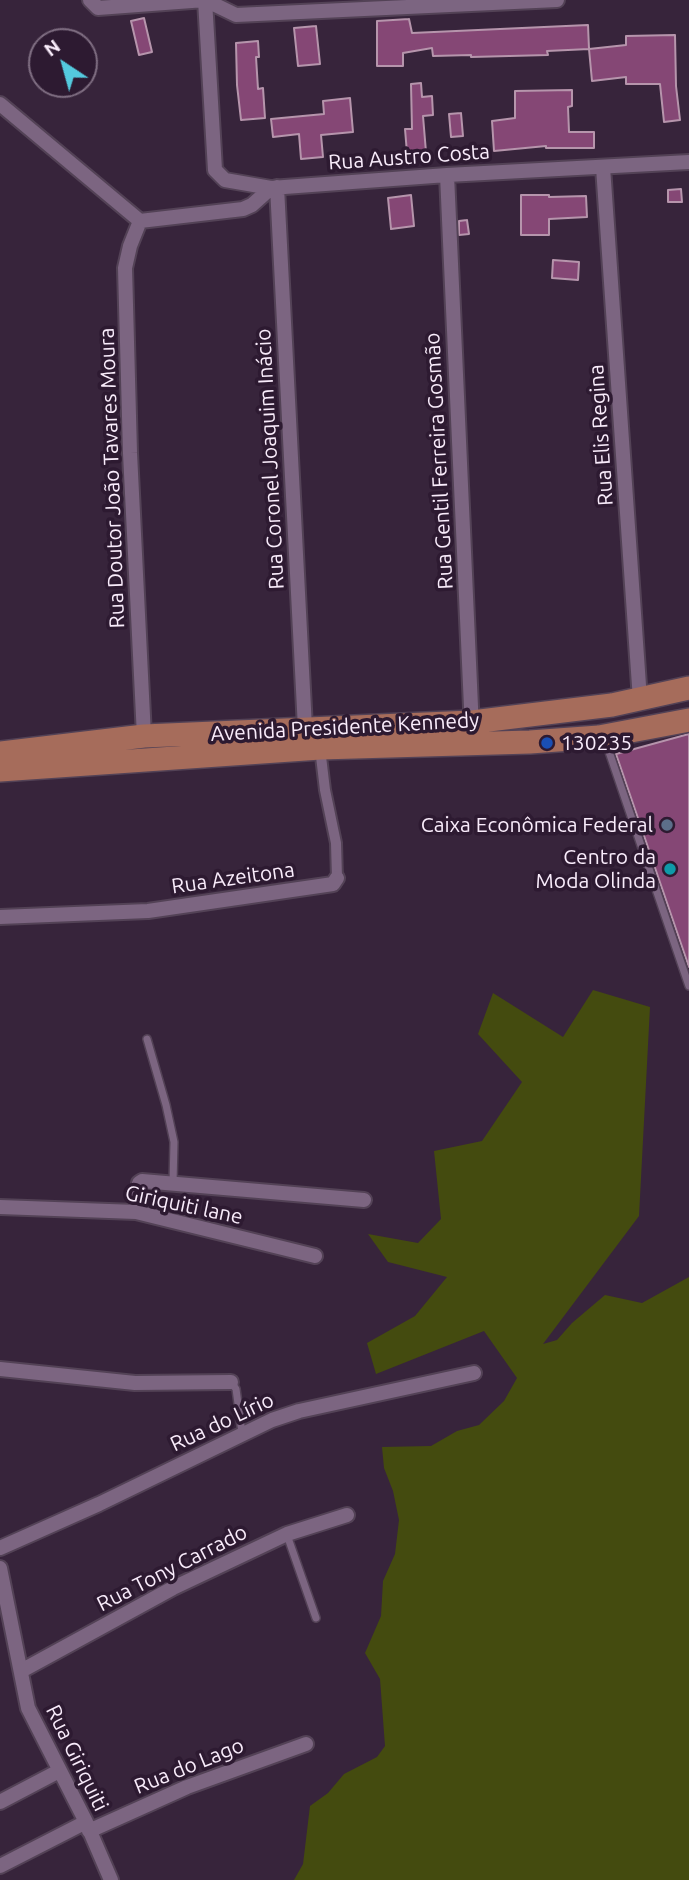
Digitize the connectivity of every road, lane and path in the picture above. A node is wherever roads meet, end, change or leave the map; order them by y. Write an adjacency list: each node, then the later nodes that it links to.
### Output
1 (90, 0): 2 (street)
2 (205, 0): 5 (street); 10 (street, Rua Austro Costa)
3 (236, 0): 5 (street)
4 (558, 0): 5 (street)
5 (236, 15)
6 (0, 104): 11 (street)
7 (689, 162): 8 (street, Rua Austro Costa)
8 (603, 167): 9 (street, Rua Austro Costa); 13 (street, Rua Elis Regina)
9 (447, 175): 10 (street, Rua Austro Costa); 16 (street, Rua Gentil Ferreira Gosmão)
10 (274, 187): 11 (street); 15 (street, Rua Coronel Joaquim Inácio)
11 (140, 221): 17 (street, Rua Doutor João Tavares Moura)
12 (689, 688): 13 (main road, Avenida Presidente Kennedy)
13 (640, 700): 16 (main road, Avenida Presidente Kennedy)
14 (689, 720): 18 (main road, Avenida Presidente Kennedy)
15 (305, 728): 16 (main road, Avenida Presidente Kennedy); 17 (main road, Avenida Presidente Kennedy)
16 (471, 733): 18 (main road, Avenida Presidente Kennedy); 19 (main road, Avenida Presidente Kennedy)
17 (144, 736): 20 (main road, Avenida Presidente Kennedy)
18 (604, 736): 24 (lane)
19 (320, 748): 21 (main road, Avenida Presidente Kennedy); 22 (street, Rua Azeitona)
20 (0, 752)
21 (0, 770)
22 (337, 878): 23 (street, Rua Azeitona)
23 (0, 917)
24 (689, 986)
25 (146, 1039): 26 (lane)
26 (173, 1183): 27 (street); 29 (street)
27 (365, 1200)
28 (0, 1207): 29 (street, Giriquiti lane)
29 (136, 1212): 30 (street, Giriquiti lane)
30 (315, 1256)
31 (0, 1369): 33 (street)
32 (474, 1373): 34 (street, Rua do Lírio)
33 (231, 1382): 34 (lane)
34 (242, 1434): 37 (street, Rua do Lírio)
35 (347, 1515): 36 (street, Rua Tony Carrado)
36 (287, 1534): 39 (lane); 40 (street, Rua Tony Carrado)
37 (0, 1548)
38 (0, 1568): 40 (street, Rua Giriquiti)
39 (316, 1618)
40 (20, 1671): 42 (street, Rua Giriquiti)
41 (306, 1744): 44 (street, Rua do Lago)
42 (59, 1771): 43 (street); 44 (street, Rua Giriquiti)
43 (0, 1802)
44 (88, 1827): 45 (street, Rua do Lago); 46 (street, Rua Giriquiti)
45 (0, 1866)
46 (111, 1880)

